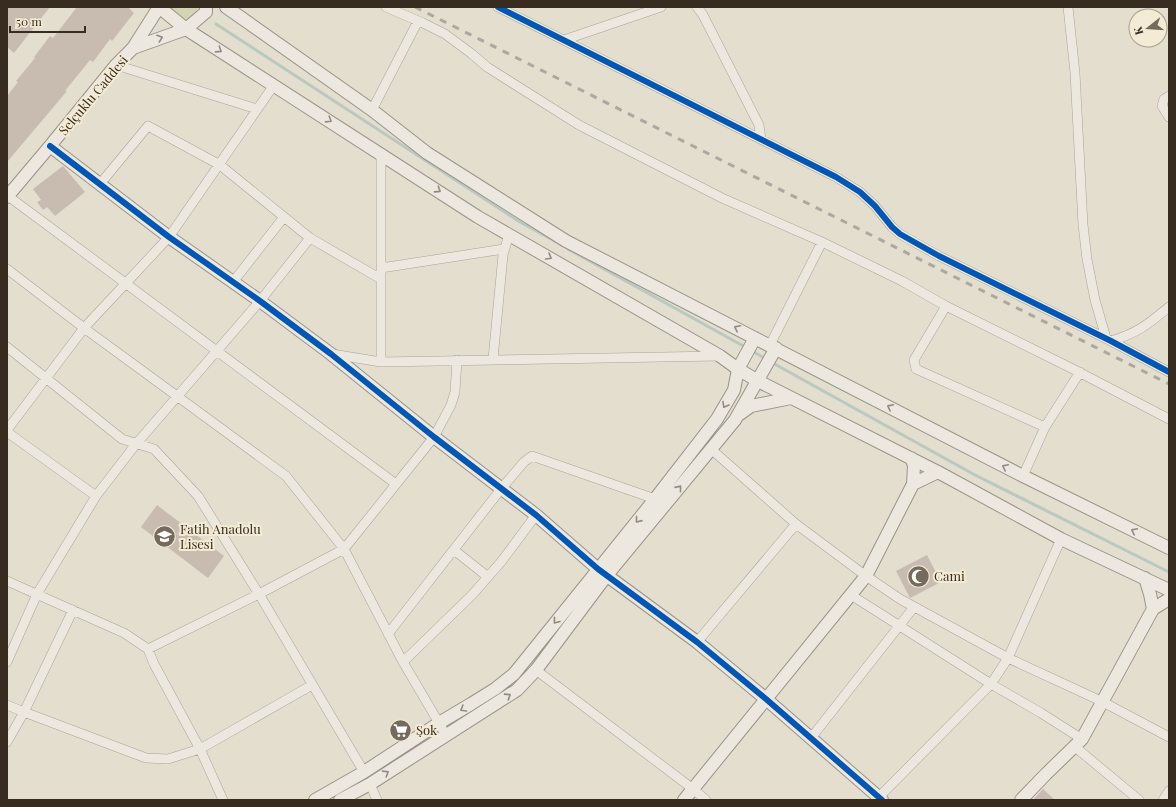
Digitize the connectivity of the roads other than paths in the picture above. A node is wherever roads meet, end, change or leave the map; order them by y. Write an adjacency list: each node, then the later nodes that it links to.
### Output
1 (159, 7): 10 (street); 12 (street, Selçuklu Caddesi)
2 (206, 7): 10 (street)
3 (226, 7): 17 (street)
4 (386, 7): 9 (street)
5 (498, 7): 11 (street)
6 (661, 7): 11 (street)
7 (697, 7): 19 (street)
8 (1068, 7): 40 (street)
9 (418, 21): 17 (street); 29 (street)
10 (186, 29): 12 (street, Selçuklu Caddesi, one-way to 10); 14 (street, one-way to 14)
11 (564, 40): 19 (street)
12 (133, 48): 13 (street, Selçuklu Caddesi)
13 (116, 65): 16 (street); 20 (street, Selçuklu Caddesi)
14 (274, 85): 16 (street); 21 (street, one-way to 21)
15 (1169, 96): 18 (street)
16 (257, 109): 22 (street)
17 (372, 110): 41 (street, one-way to 17)
18 (1169, 117)
19 (761, 139): 40 (street)
20 (50, 146): 23 (street); 24 (street, Selçuklu Caddesi)
21 (381, 153): 26 (street, one-way to 26); 31 (street)
22 (220, 164): 23 (street); 25 (street); 27 (street)
23 (100, 184): 27 (street)
24 (7, 196): 35 (street)
25 (284, 217): 28 (street); 34 (street)
26 (509, 234): 30 (street); 46 (street, one-way to 46)
27 (169, 236): 34 (street); 35 (street)
28 (310, 238): 33 (street); 36 (street)
29 (822, 242): 37 (street); 43 (street)
30 (504, 249): 31 (street); 47 (street)
31 (381, 268): 33 (street)
32 (7, 269): 39 (street)
33 (381, 279): 49 (street)
34 (233, 282): 36 (street)
35 (125, 283): 39 (street); 44 (street)
36 (260, 301): 44 (street); 45 (street)
37 (946, 306): 51 (street); 59 (street)
38 (1169, 307): 40 (street)
39 (84, 328): 54 (street); 55 (street)
40 (1108, 339): 52 (street)
41 (754, 341): 43 (street); 50 (street)
42 (7, 347): 54 (street)
43 (773, 350): 53 (street); 66 (street, one-way to 43)
44 (216, 351): 55 (street); 67 (street)
45 (331, 354): 49 (street); 61 (street)
46 (720, 356): 47 (street); 50 (street)
47 (493, 359): 48 (street)
48 (457, 360): 49 (street); 61 (street)
49 (381, 362)
50 (740, 365): 53 (street); 71 (street, one-way to 71)
51 (1080, 372): 58 (street); 59 (street)
52 (1169, 372)
53 (760, 377): 56 (street); 57 (street)
54 (46, 379): 60 (street); 62 (street)
55 (177, 396): 62 (street); 76 (street)
56 (791, 398): 57 (street); 64 (street)
57 (738, 414): 63 (street)
58 (1169, 419)
59 (1045, 427): 66 (street)
60 (7, 431): 70 (street)
61 (434, 437): 67 (street); 69 (street)
62 (136, 444): 70 (street); 85 (street)
63 (711, 449): 73 (street); 78 (street, one-way to 63)
64 (911, 458): 65 (street); 68 (street)
65 (938, 472): 68 (street); 74 (street)
66 (1023, 476): 75 (street, one-way to 66)
67 (396, 484): 76 (street)
68 (913, 484): 79 (street)
69 (501, 489): 71 (street); 72 (street); 77 (street)
70 (96, 496): 84 (street)
71 (655, 499): 78 (street, one-way to 78)
72 (536, 515): 78 (street); 80 (street)
73 (796, 524): 79 (street); 93 (street)
74 (1061, 539): 81 (street); 95 (street)
75 (1169, 548)
76 (344, 549): 85 (street); 92 (street)
77 (454, 550): 80 (street); 92 (street)
78 (603, 572): 93 (street); 98 (street); 105 (street, one-way to 105)
79 (866, 576): 86 (street); 88 (street)
80 (488, 577): 97 (street)
81 (1145, 578): 83 (street); 89 (street)
82 (7, 581): 84 (street)
83 (1169, 590)
84 (37, 594): 90 (street); 96 (street)
85 (258, 594): 94 (street); 100 (street)
86 (851, 595): 91 (street); 101 (street)
87 (1169, 599): 89 (street)
88 (914, 607): 91 (street); 95 (street)
89 (1153, 609): 102 (street)
90 (73, 610): 94 (street); 104 (street)
91 (900, 625): 99 (street); 108 (street)
92 (388, 634): 97 (street)
93 (697, 642): 101 (street)
94 (148, 649): 111 (street)
95 (1008, 658): 99 (street); 102 (street)
96 (7, 662)
97 (403, 662): 105 (street)
98 (536, 670): 106 (street, one-way to 98); 114 (street)
99 (991, 684): 110 (street); 116 (street)
100 (312, 685): 111 (street); 112 (street)
101 (766, 699): 108 (street); 114 (street)
102 (1101, 701): 107 (street); 110 (street)
103 (7, 705): 104 (street)
104 (24, 712): 109 (street); 111 (street)
105 (439, 722): 106 (street); 112 (street)
106 (446, 736): 113 (street, one-way to 106)
107 (1169, 737)
108 (811, 738): 116 (street)
109 (7, 742)
110 (1078, 743): 123 (street); 124 (street)
111 (200, 749): 117 (street)
112 (364, 772): 118 (street)
113 (370, 784): 119 (street); 120 (street)
114 (693, 789): 121 (street); 122 (street)
115 (1169, 791): 125 (street)
116 (879, 799)
117 (223, 800)
118 (314, 800)
119 (340, 800)
120 (377, 800)
121 (684, 800)
122 (706, 800)
123 (1021, 800)
124 (1139, 800)
125 (1163, 800)

